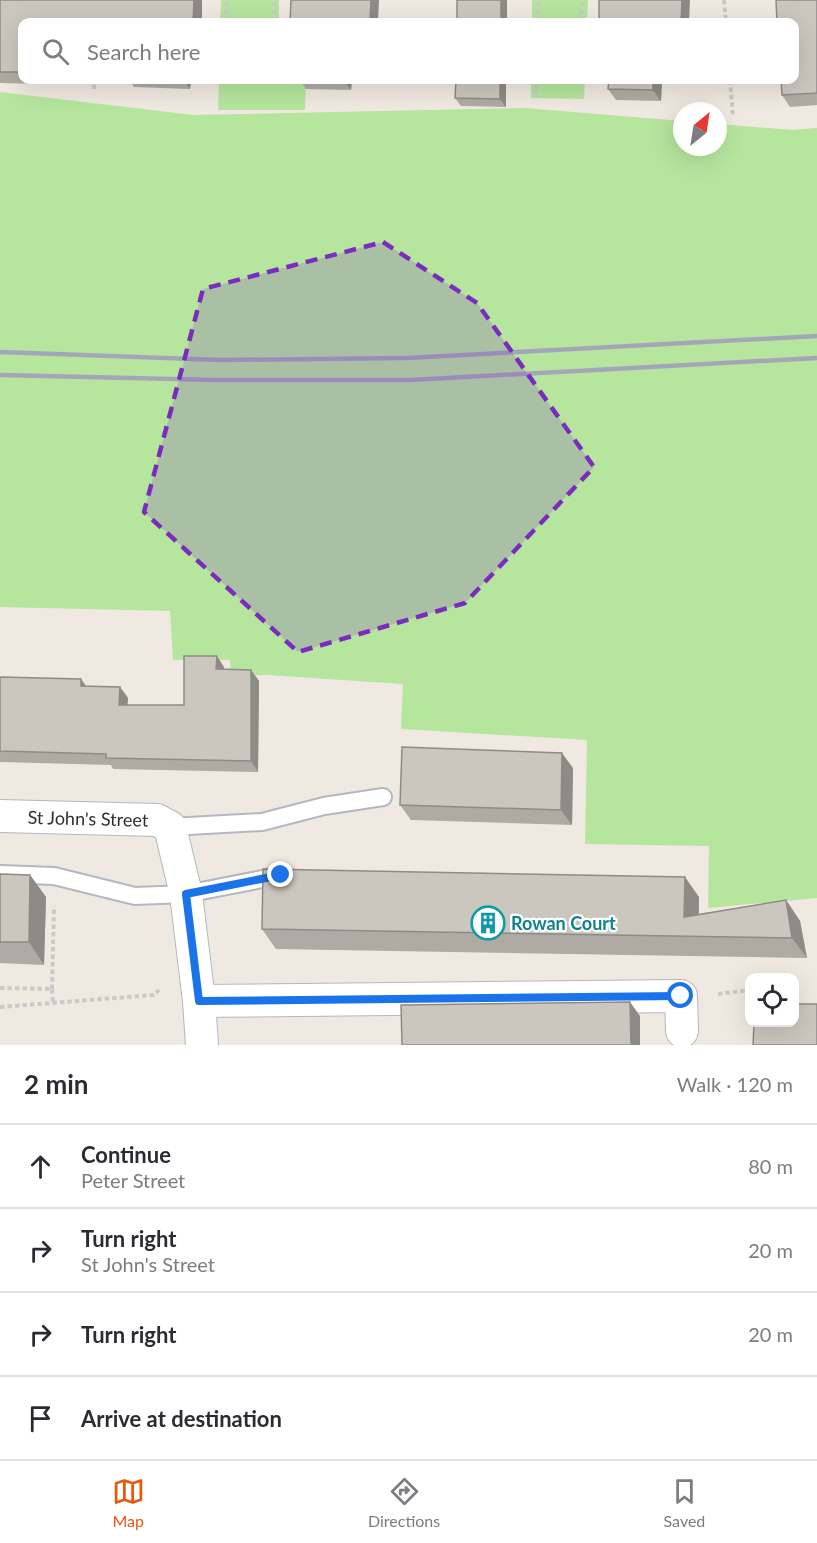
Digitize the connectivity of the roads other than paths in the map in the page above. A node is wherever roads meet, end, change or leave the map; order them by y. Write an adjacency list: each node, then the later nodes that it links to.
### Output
1 (383, 797): 3 (lane)
2 (0, 816): 3 (street, St John's Street)
3 (170, 827): 6 (street, St John's Street)
4 (0, 874): 6 (lane)
5 (304, 875): 6 (lane)
6 (186, 894): 7 (street, St John's Street)
7 (199, 1001): 8 (street); 9 (street, St John's Street)
8 (682, 1031)
9 (202, 1045)

